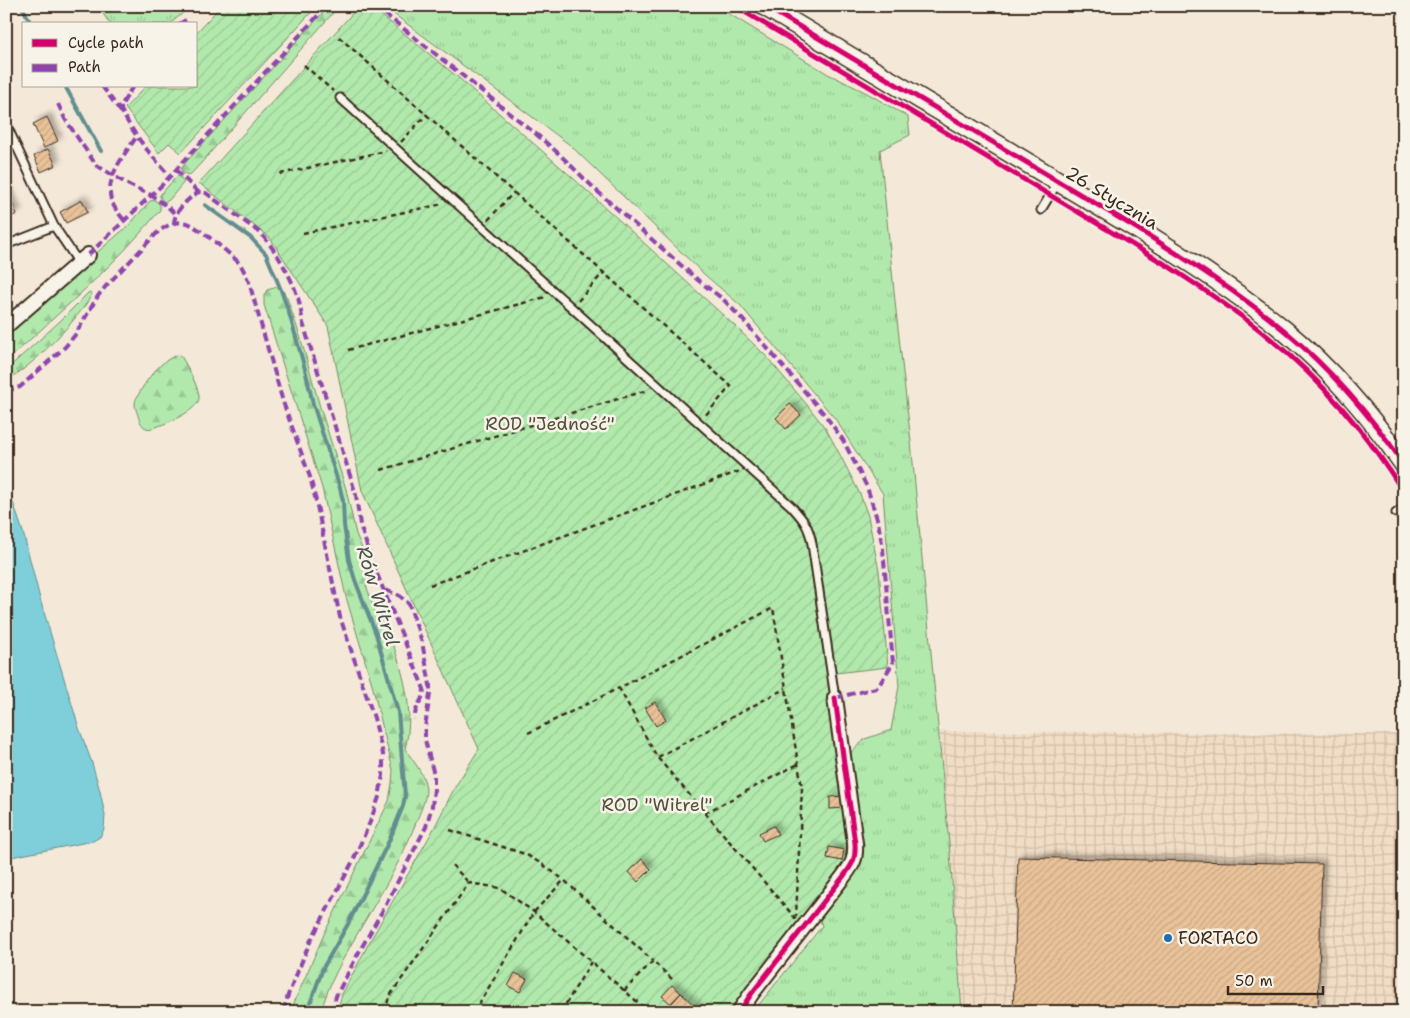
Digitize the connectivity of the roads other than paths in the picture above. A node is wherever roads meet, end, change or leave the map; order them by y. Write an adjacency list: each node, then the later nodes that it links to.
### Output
1 (765, 6): 4 (street, 26 Stycznia)
2 (340, 98): 13 (lane)
3 (6, 124): 6 (lane)
4 (1058, 182): 5 (lane); 10 (street, 26 Stycznia)
5 (1041, 210)
6 (54, 226): 7 (lane); 8 (lane)
7 (6, 244)
8 (83, 259): 9 (street)
9 (6, 326)
10 (1404, 464)
11 (1404, 508): 12 (lane)
12 (1396, 514)
13 (835, 698): 14 (street)
14 (739, 1012)

